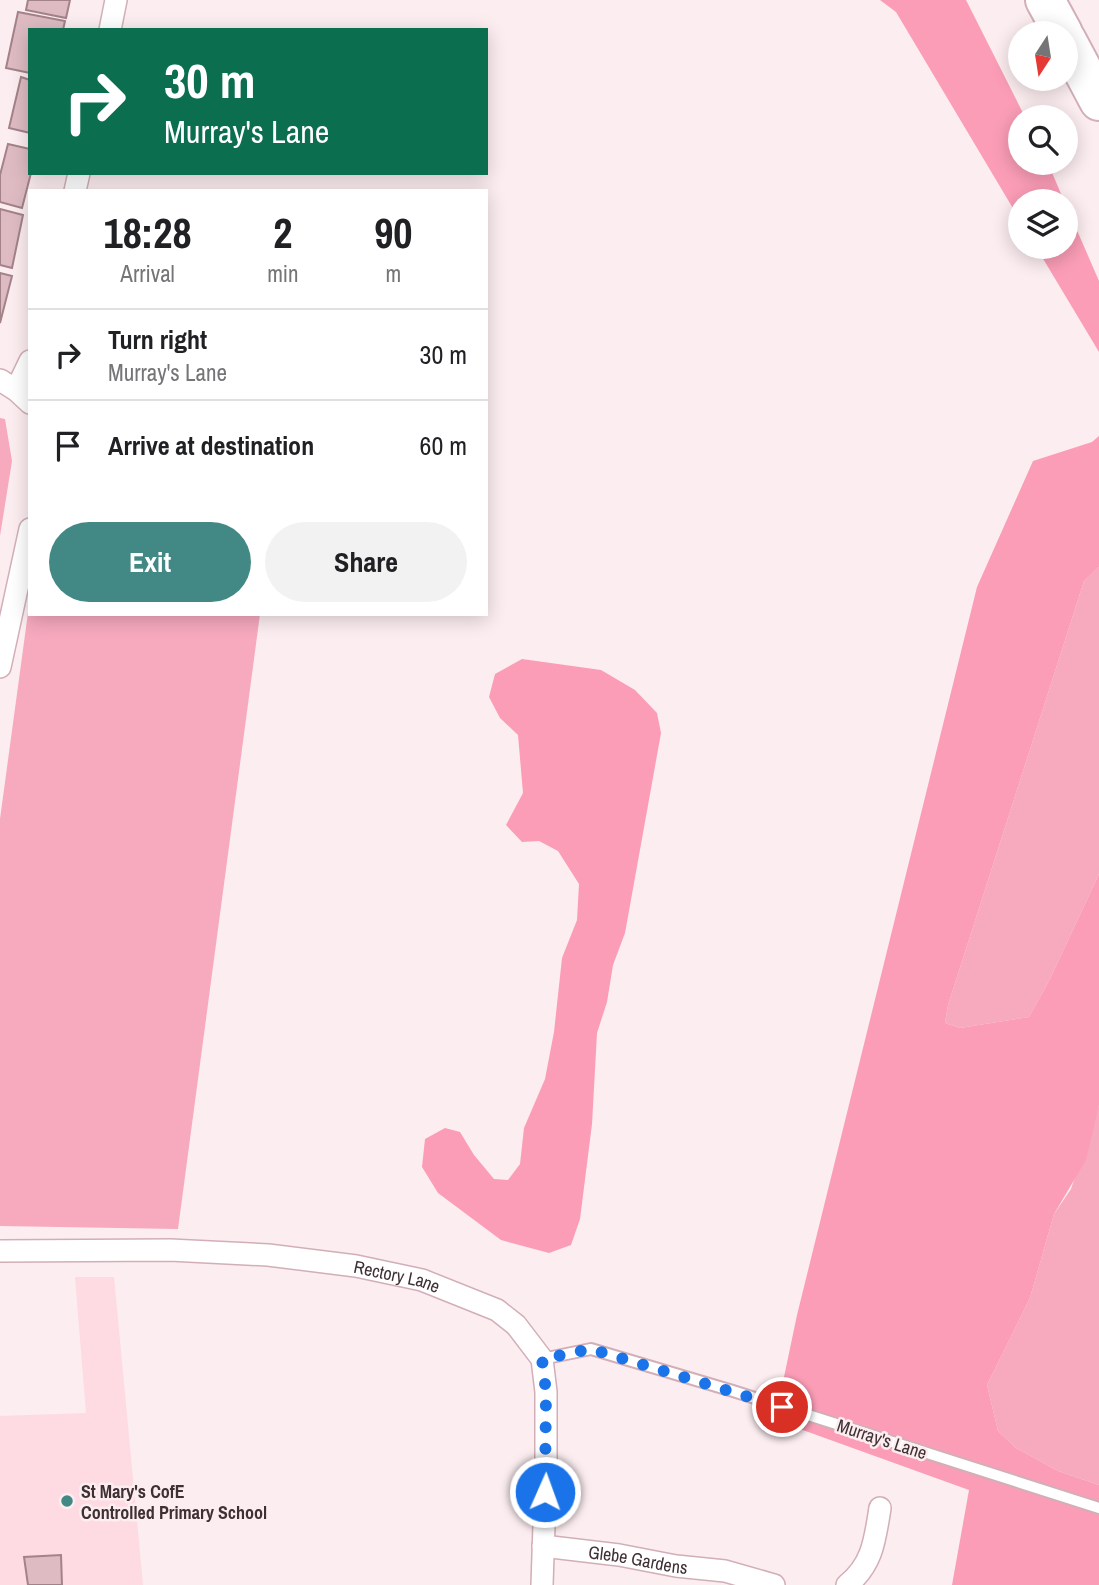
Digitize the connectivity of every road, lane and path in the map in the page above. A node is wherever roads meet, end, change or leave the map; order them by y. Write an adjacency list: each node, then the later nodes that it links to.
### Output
1 (116, 0): 4 (street)
2 (1045, 0): 3 (highway)
3 (1056, 21)
4 (110, 28)
5 (1078, 62): 6 (highway)
6 (1099, 101)
7 (28, 365): 8 (street)
8 (15, 391)
9 (28, 538): 10 (street)
10 (0, 667)
11 (0, 1251): 12 (street, Rectory Lane)
12 (542, 1359): 14 (lane, Murray's Lane); 15 (street)
13 (880, 1508): 18 (street)
14 (1099, 1508)
15 (543, 1546): 16 (street); 17 (street, Glebe Gardens)
16 (542, 1585)
17 (774, 1585)
18 (846, 1585)

